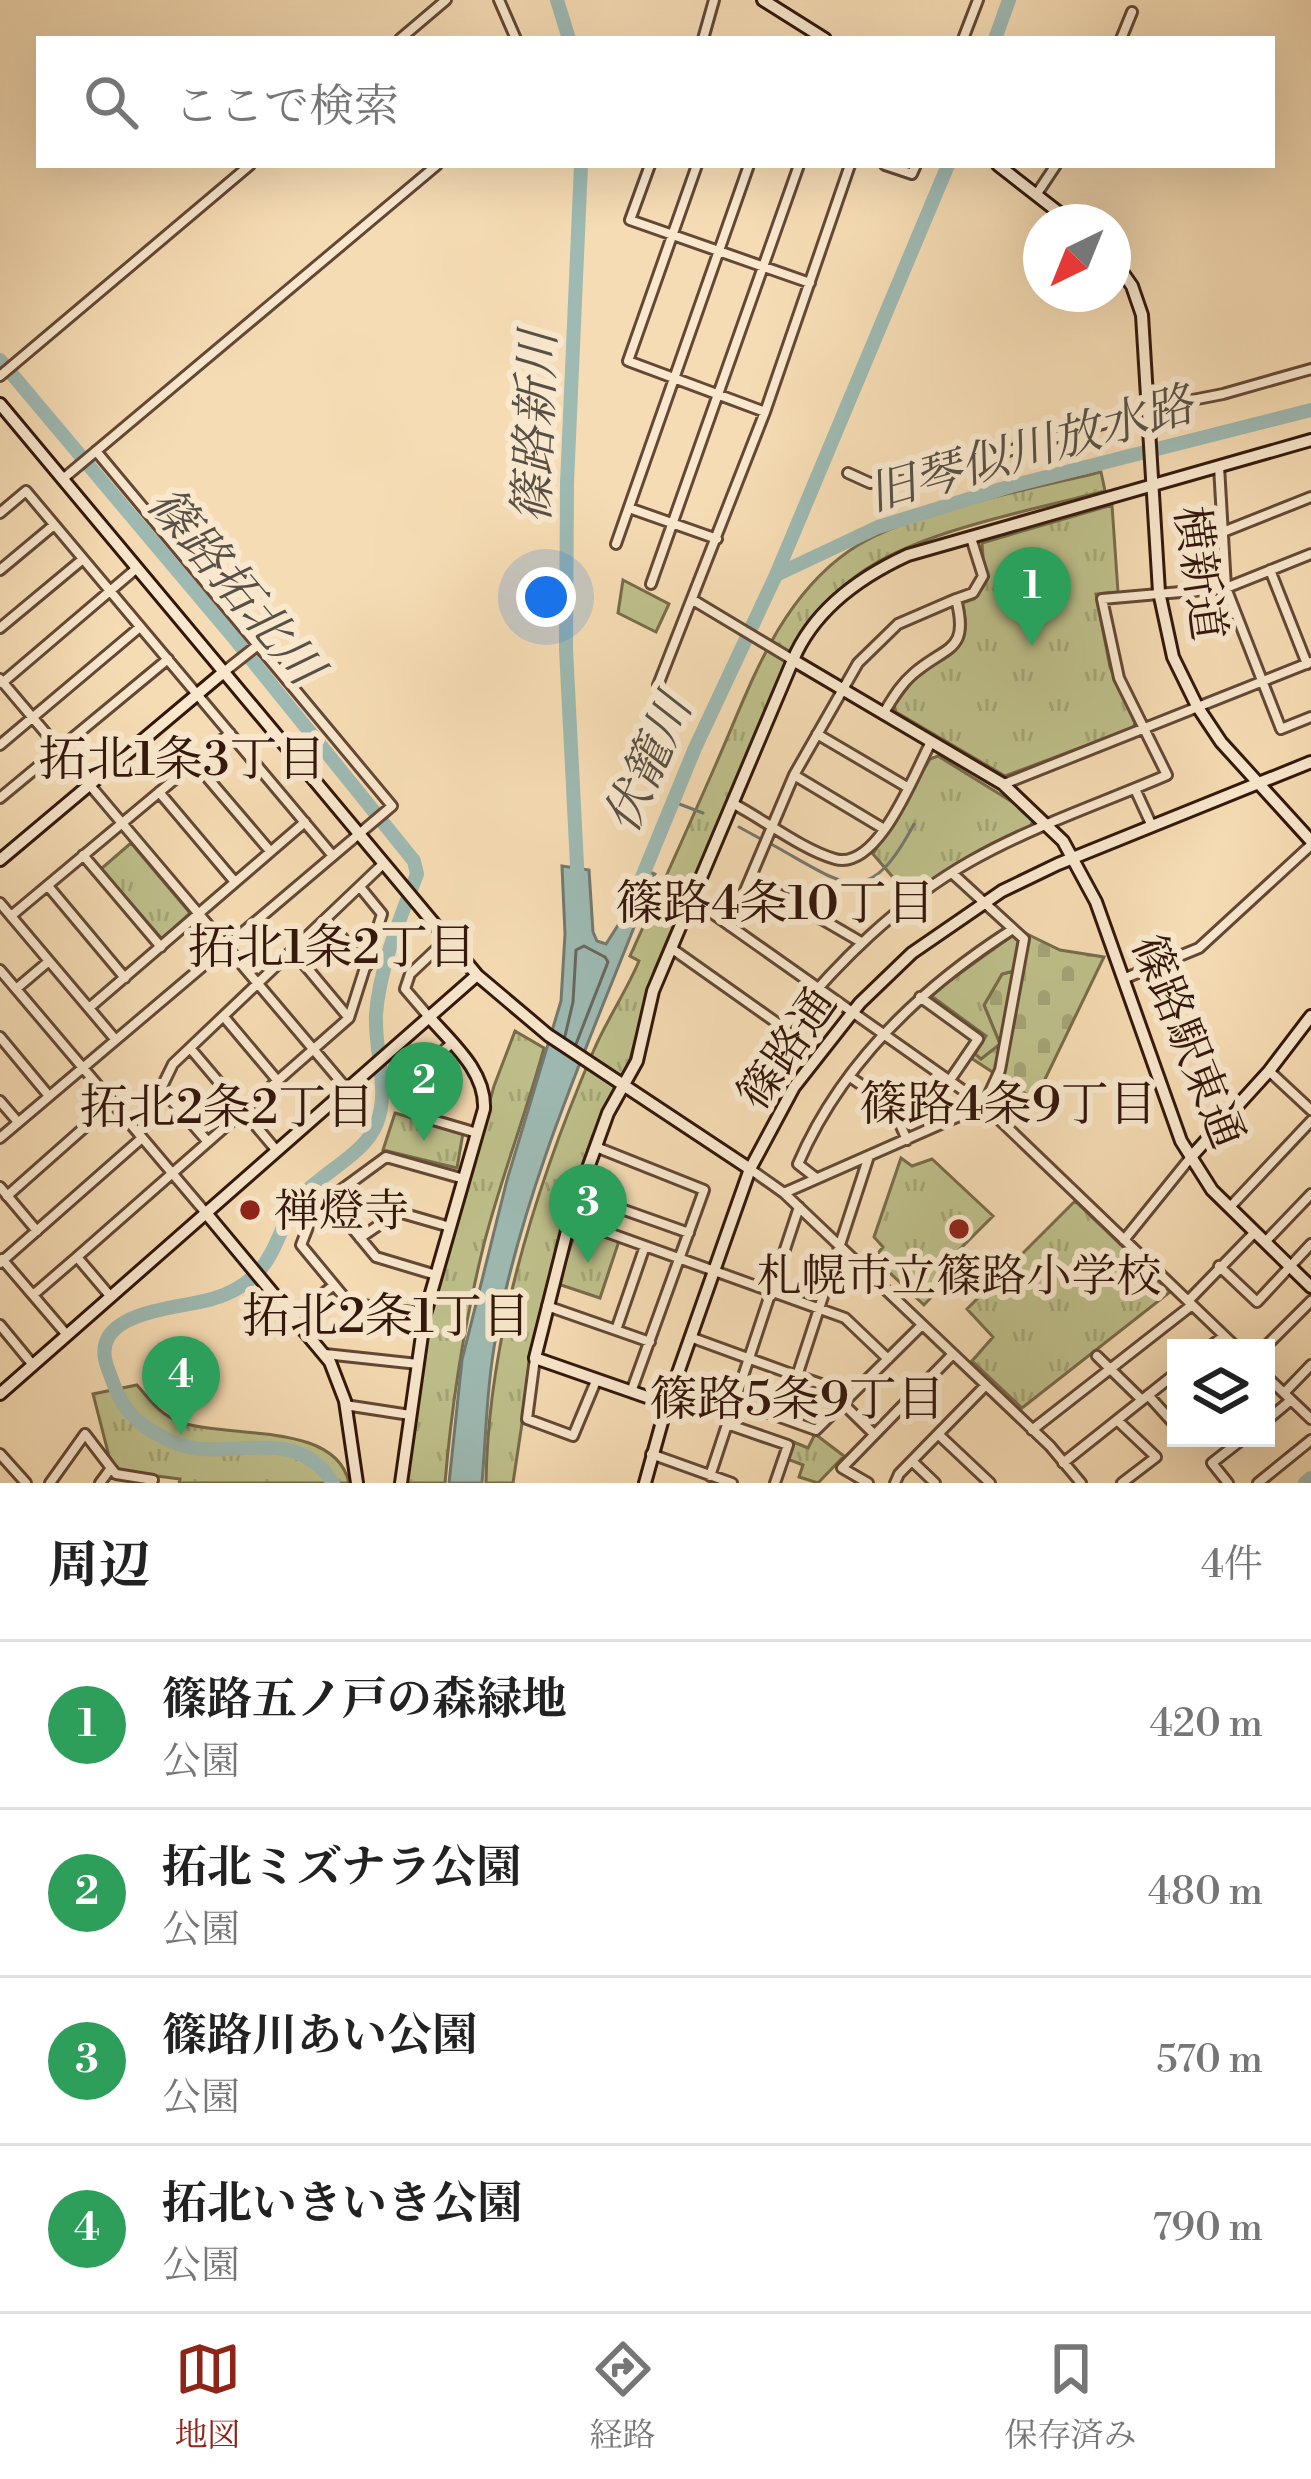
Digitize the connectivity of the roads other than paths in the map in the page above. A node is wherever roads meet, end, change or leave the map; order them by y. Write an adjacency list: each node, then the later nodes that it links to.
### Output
1 (446, 0): 7 (street)
2 (499, 0): 8 (street)
3 (714, 0): 9 (street)
4 (763, 0): 10 (street)
5 (978, 0): 11 (street)
6 (1132, 12): 12 (street)
7 (404, 36)
8 (515, 36)
9 (704, 36)
10 (820, 36)
11 (965, 36)
12 (1122, 36)
13 (246, 168): 30 (street)
14 (433, 168): 37 (street)
15 (649, 168): 24 (street)
16 (697, 168): 24 (street)
17 (748, 168): 25 (street)
18 (799, 168): 26 (street)
19 (849, 168): 27 (street)
20 (1002, 168): 22 (street)
21 (1054, 168): 22 (street)
22 (1036, 195): 23 (street)
23 (1048, 204)
24 (673, 236): 25 (street); 31 (street)
25 (720, 251): 26 (street); 31 (street)
26 (764, 267): 27 (street); 32 (street)
27 (809, 283): 34 (street)
28 (1131, 285): 35 (street, 横新道)
29 (1311, 369): 35 (street)
30 (0, 376)
31 (675, 379): 32 (street); 43 (street)
32 (718, 394): 34 (street); 45 (street)
33 (0, 404): 40 (street)
34 (765, 412): 49 (street)
35 (1148, 415): 39 (street); 41 (street, 横新道)
36 (1311, 440): 38 (street)
37 (94, 453): 40 (street); 64 (street)
38 (1219, 466): 41 (street); 47 (street)
39 (848, 473)
40 (64, 478): 53 (street)
41 (1152, 485): 48 (street); 59 (street, 横新道)
42 (1311, 497): 47 (street)
43 (628, 508): 45 (street); 50 (street)
44 (0, 513): 46 (street)
45 (673, 523): 49 (street); 56 (street)
46 (54, 525): 52 (street); 55 (street)
47 (1223, 532): 57 (street)
48 (971, 538): 60 (street); 66 (street)
49 (717, 539): 61 (street)
50 (616, 544)
51 (1311, 554): 54 (street)
52 (83, 559): 58 (street); 63 (street)
53 (138, 568): 58 (street); 68 (street)
54 (1270, 570): 57 (street); 67 (street)
55 (0, 571)
56 (651, 584)
57 (1226, 588): 59 (street); 69 (street)
58 (111, 591): 62 (street); 70 (street)
59 (1159, 592): 74 (street, 横新道); 78 (street)
60 (956, 599): 72 (street); 75 (street)
61 (693, 601): 66 (street); 71 (street)
62 (140, 627): 65 (street); 76 (street)
63 (0, 628)
64 (256, 646): 68 (street); 101 (street)
65 (168, 659): 73 (street); 83 (street)
66 (793, 660): 72 (street, 篠路駅東通); 94 (street)
67 (1309, 663): 69 (street)
68 (225, 671): 73 (street); 101 (street)
69 (1261, 681): 74 (street); 77 (street)
70 (1, 682): 76 (street)
71 (658, 685)
72 (842, 689): 75 (street, 篠路駅東通); 80 (street)
73 (198, 694): 79 (street); 87 (street)
74 (1197, 706): 78 (street); 89 (street, 横新道)
75 (883, 714): 81 (street, 篠路駅東通)
76 (32, 717): 82 (street); 83 (street)
77 (1311, 717)
78 (1143, 728): 88 (street); 91 (street)
79 (230, 733): 84 (street); 95 (street)
80 (817, 734): 86 (street); 90 (street)
81 (932, 742): 88 (street, 篠路駅東通); 90 (street)
82 (0, 745)
83 (58, 748): 87 (street); 93 (street)
84 (194, 762): 92 (street); 103 (street)
85 (1311, 762): 89 (street, 篠路通)
86 (794, 776): 97 (street); 100 (street)
87 (89, 784): 96 (street); 107 (street)
88 (1003, 784): 98 (street, 篠路駅東通)
89 (1259, 784): 99 (street, 篠路通); 102 (street, 横新道)
90 (907, 788): 100 (street)
91 (1135, 789): 98 (street); 99 (street)
92 (158, 792): 96 (street); 111 (street)
93 (0, 798)
94 (734, 804): 97 (street); 114 (street)
95 (304, 822): 103 (street); 105 (street)
96 (122, 823): 104 (street); 117 (street)
97 (773, 825): 100 (street); 110 (street)
98 (1049, 825): 106 (street, 篠路駅東通); 109 (street)
99 (1152, 827): 106 (street, 篠路通)
100 (884, 829)
101 (360, 833): 105 (street); 108 (street)
102 (1311, 843): 133 (street)
103 (270, 851): 111 (street)
104 (83, 855): 112 (street); 125 (street)
105 (333, 856): 124 (street)
106 (1074, 857): 116 (street, 篠路通); 133 (street, 篠路駅東通)
107 (0, 860)
108 (384, 863): 113 (street); 122 (street)
109 (952, 873): 116 (street); 123 (street)
110 (752, 878): 120 (street); 123 (street)
111 (235, 882): 117 (street)
112 (48, 886): 118 (street); 132 (street)
113 (360, 886): 119 (street); 129 (street)
114 (692, 899): 120 (street); 126 (street)
115 (0, 902): 118 (street)
116 (984, 902): 121 (street); 139 (street, 篠路通)
117 (199, 914): 124 (street); 125 (street)
118 (11, 916): 128 (street)
119 (326, 919): 127 (street); 129 (street)
120 (730, 926): 135 (street)
121 (1013, 929): 137 (street); 163 (street)
122 (447, 939): 131 (street); 141 (street)
123 (861, 942): 135 (street)
124 (226, 946): 134 (street); 147 (street)
125 (161, 947): 132 (street)
126 (671, 948): 135 (street); 157 (street)
127 (293, 951): 134 (street); 143 (street)
128 (49, 961): 136 (street); 138 (street)
129 (367, 966): 143 (street)
130 (0, 970): 136 (street)
131 (477, 975): 141 (street); 157 (street)
132 (125, 978): 138 (street)
133 (1123, 979): 176 (street, 篠路駅東通)
134 (258, 984): 142 (street); 151 (street)
135 (817, 988): 139 (street)
136 (16, 989): 152 (street)
137 (920, 997): 145 (street); 155 (street)
138 (89, 1008): 147 (street)
139 (851, 1012): 145 (street); 177 (street, 篠路通)
140 (1311, 1016): 144 (street)
141 (429, 1017): 149 (street); 159 (street)
142 (224, 1018): 150 (street); 156 (street)
143 (349, 1018): 151 (street)
144 (1300, 1032): 148 (street); 153 (street)
145 (883, 1034): 154 (street); 155 (street)
146 (0, 1037): 160 (street)
147 (115, 1040): 152 (street)
148 (1311, 1042)
149 (452, 1043): 168 (street); 168 (street)
150 (190, 1048): 158 (street); 165 (street)
151 (314, 1049): 156 (street); 159 (street)
152 (82, 1067): 160 (street); 162 (street)
153 (1269, 1071): 164 (street); 176 (street)
154 (850, 1077): 171 (street); 180 (street)
155 (950, 1080): 163 (street)
156 (278, 1081): 165 (street)
157 (623, 1084): 173 (street); 177 (street)
158 (161, 1088): 169 (street); 172 (street)
159 (347, 1089): 174 (street)
160 (49, 1096): 167 (street)
161 (0, 1100): 167 (street)
162 (112, 1103): 169 (street); 181 (street)
163 (984, 1105): 171 (street); 195 (street)
164 (1311, 1110)
165 (244, 1111): 172 (street); 174 (street)
166 (1311, 1121): 187 (street)
167 (18, 1122): 170 (street)
168 (477, 1133): 179 (street)
169 (140, 1136): 178 (street); 191 (street)
170 (0, 1138)
171 (907, 1140): 175 (street)
172 (208, 1142): 178 (street)
173 (596, 1147): 183 (street); 193 (street)
174 (277, 1150): 188 (street)
175 (869, 1156): 180 (street); 199 (street)
176 (1191, 1157): 187 (street, 篠路駅東通); 195 (street)
177 (750, 1168): 182 (street); 205 (street, 篠路通)
178 (172, 1173): 188 (street); 200 (street)
179 (464, 1179): 185 (street); 190 (street)
180 (818, 1179): 182 (street)
181 (3, 1191): 191 (street)
182 (784, 1193): 186 (street)
183 (579, 1194): 189 (street); 193 (street)
184 (1311, 1194): 196 (street)
185 (328, 1199): 194 (street); 207 (street)
186 (799, 1207): 199 (street); 209 (street)
187 (1230, 1207): 192 (street, 篠路駅東通)
188 (206, 1213): 211 (street); 217 (street)
189 (570, 1220): 198 (street); 214 (street)
190 (450, 1226): 194 (street); 206 (street)
191 (38, 1231): 202 (street)
192 (1255, 1232): 196 (street, 篠路駅東通); 203 (street)
193 (689, 1233): 201 (street)
194 (361, 1238): 206 (street)
195 (1124, 1240): 213 (street)
196 (1265, 1242): 204 (street, 篠路駅東通)
197 (1311, 1244): 204 (street)
198 (645, 1246): 201 (street); 220 (street)
199 (841, 1247): 215 (street); 219 (street)
200 (77, 1257): 210 (street); 211 (street)
201 (680, 1259): 205 (street); 227 (street)
202 (1, 1260): 210 (street)
203 (1219, 1266): 204 (street); 213 (street)
204 (1290, 1266): 208 (street, 篠路駅東通)
205 (714, 1271): 209 (street); 223 (street, 篠路通)
206 (436, 1275): 216 (street)
207 (334, 1285): 216 (street); 217 (street)
208 (1311, 1287)
209 (771, 1291): 215 (street); 232 (street)
210 (33, 1295): 221 (street)
211 (111, 1297): 221 (street)
212 (1311, 1300): 226 (street)
213 (1190, 1303): 222 (street); 237 (street)
214 (547, 1306): 220 (street); 231 (street)
215 (820, 1309): 233 (street); 238 (street)
216 (425, 1315): 234 (street)
217 (294, 1317): 228 (street)
218 (0, 1325): 235 (street)
219 (921, 1326): 229 (street); 233 (street)
220 (616, 1330): 227 (street)
221 (68, 1335): 235 (street)
222 (1224, 1336): 224 (street); 225 (street)
223 (690, 1337): 232 (street); 250 (street, 篠路通)
224 (1220, 1339)
225 (1227, 1339)
226 (1273, 1339)
227 (650, 1342): 244 (street)
228 (325, 1354): 234 (street); 249 (street)
229 (952, 1355): 242 (street); 259 (street)
230 (1096, 1356): 237 (street)
231 (535, 1358): 240 (street); 240 (street)
232 (748, 1358): 238 (street); 247 (street)
233 (888, 1359): 248 (street)
234 (418, 1364): 252 (street)
235 (33, 1365): 243 (street)
236 (1311, 1365): 245 (street)
237 (1110, 1369): 246 (street); 257 (street)
238 (797, 1376): 248 (street)
239 (1167, 1380): 246 (street)
240 (596, 1381): 244 (street)
241 (1275, 1385): 245 (street)
242 (985, 1386): 257 (street); 258 (street)
243 (1, 1391)
244 (631, 1392): 250 (street)
245 (1287, 1397): 251 (street); 254 (street)
246 (1145, 1398): 253 (street); 255 (street)
247 (735, 1401): 248 (street); 256 (street)
248 (843, 1404): 259 (street)
249 (345, 1405): 252 (street); 273 (street)
250 (667, 1405): 263 (street, 篠路通)
251 (1275, 1410)
252 (410, 1415): 274 (street)
253 (1167, 1418)
254 (1311, 1419)
255 (1117, 1420): 265 (street); 282 (street)
256 (727, 1424): 267 (street); 276 (street)
257 (1033, 1430): 265 (street)
258 (938, 1434): 264 (street); 280 (street)
259 (874, 1435): 277 (street)
260 (1311, 1440): 284 (street)
261 (1232, 1447): 283 (street)
262 (0, 1454): 269 (street)
263 (651, 1454): 267 (street); 268 (street, 篠路通)
264 (912, 1461): 278 (street); 279 (street)
265 (1064, 1462): 281 (street)
266 (110, 1468): 270 (street); 271 (street); 272 (street)
267 (710, 1476): 275 (street)
268 (646, 1482)
269 (26, 1483)
270 (50, 1483)
271 (100, 1483)
272 (151, 1483)
273 (357, 1483)
274 (400, 1483)
275 (732, 1483)
276 (775, 1483)
277 (868, 1483)
278 (895, 1483)
279 (935, 1483)
280 (990, 1483)
281 (1081, 1483)
282 (1122, 1483)
283 (1228, 1483)
284 (1258, 1483)

